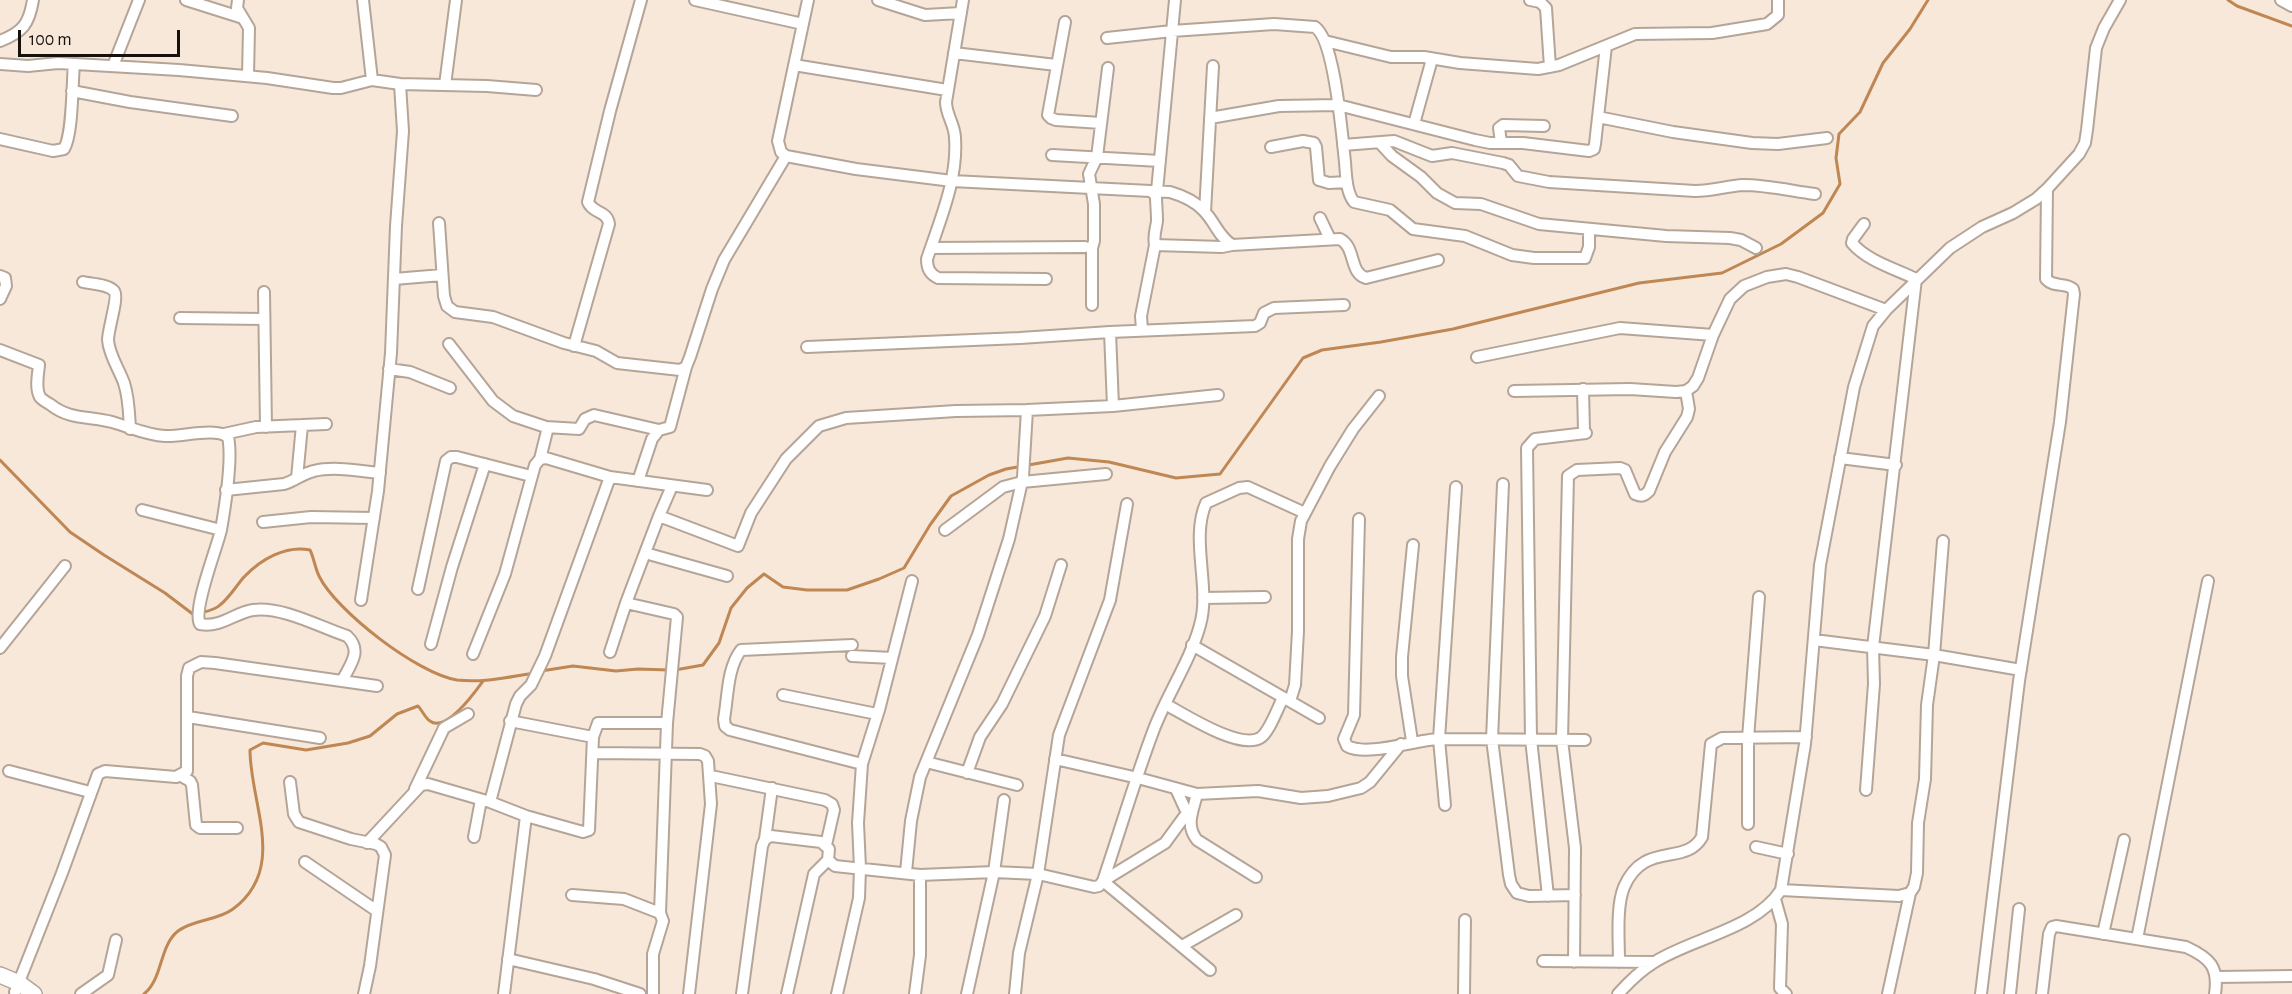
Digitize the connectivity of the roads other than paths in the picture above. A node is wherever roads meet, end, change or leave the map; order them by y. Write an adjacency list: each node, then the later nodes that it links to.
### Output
1 (33, 0): 24 (street)
2 (139, 0): 33 (street)
3 (186, 0): 19 (street)
4 (237, 0): 19 (street)
5 (363, 0): 38 (street)
6 (456, 0): 40 (street)
7 (641, 0): 96 (street)
8 (695, 0): 21 (street)
9 (808, 0): 21 (street)
10 (878, 0): 18 (street)
11 (963, 0): 18 (street)
12 (1175, 0): 22 (street)
13 (1530, 0): 35 (street)
14 (1778, 0): 26 (street)
15 (2120, 0): 64 (street)
16 (2281, 0): 17 (street)
17 (2292, 6)
18 (961, 13): 27 (street)
19 (243, 18): 37 (street)
20 (1065, 22): 31 (street)
21 (803, 24): 32 (street)
22 (1172, 31): 23 (street); 25 (street); 60 (street)
23 (1107, 38)
24 (0, 41)
25 (1325, 41): 28 (street); 44 (street)
26 (1606, 46): 35 (street); 46 (street)
27 (954, 53): 31 (street); 42 (street)
28 (1432, 59): 35 (street); 49 (street)
29 (0, 64): 30 (street)
30 (74, 64): 33 (street); 43 (street)
31 (1056, 64): 48 (street)
32 (794, 65): 42 (street); 58 (street)
33 (113, 66): 37 (street)
34 (1213, 66): 47 (street)
35 (1550, 67)
36 (1108, 68): 48 (street)
37 (248, 76): 38 (street)
38 (372, 80): 39 (street)
39 (400, 84): 40 (street); 81 (street)
40 (445, 85): 41 (street)
41 (536, 90)
42 (947, 90): 61 (street)
43 (72, 91): 45 (street); 51 (street)
44 (1338, 105): 47 (street); 49 (street); 55 (street)
45 (231, 117)
46 (1598, 117): 52 (street); 53 (street)
47 (1210, 118): 67 (street)
48 (1101, 123): 59 (street)
49 (1414, 124): 53 (street)
50 (1544, 126): 53 (street)
51 (0, 138)
52 (1827, 138)
53 (1501, 142)
54 (1380, 143): 55 (street); 66 (street); 71 (street)
55 (1343, 145): 62 (street)
56 (1271, 147): 62 (street)
57 (1052, 155): 59 (street)
58 (786, 156): 61 (street); 100 (street)
59 (1097, 158): 60 (street); 63 (street)
60 (1160, 161): 65 (street)
61 (952, 181): 63 (street); 76 (street)
62 (1347, 182): 71 (street)
63 (1092, 187): 65 (street); 87 (street)
64 (2047, 189): 83 (street); 165 (street)
65 (1157, 191): 67 (street); 73 (street)
66 (1815, 194)
67 (1206, 212): 74 (street)
68 (1320, 218): 72 (street)
69 (439, 223): 79 (street)
70 (1863, 224): 83 (street)
71 (1589, 229): 77 (street)
72 (1330, 239): 74 (street); 78 (street)
73 (1155, 244): 74 (street); 92 (street)
74 (1232, 244)
75 (1085, 246): 76 (street)
76 (931, 248): 82 (street)
77 (1756, 248)
78 (1438, 260)
79 (442, 275): 81 (street); 96 (street)
80 (0, 276): 86 (street)
81 (394, 279): 101 (street)
82 (1046, 279)
83 (1916, 279): 89 (street); 120 (street)
84 (82, 282): 114 (street)
85 (264, 292): 91 (street)
86 (0, 299)
87 (1092, 305)
88 (1344, 305): 92 (street)
89 (1886, 310): 94 (street); 117 (street)
90 (180, 318): 91 (street)
91 (264, 319): 112 (street)
92 (1142, 330): 93 (street)
93 (1110, 332): 97 (street); 108 (street)
94 (1713, 335): 99 (street); 105 (street)
95 (449, 344): 113 (street)
96 (574, 346): 100 (street)
97 (807, 347)
98 (0, 350): 114 (street)
99 (1477, 357)
100 (686, 367): 115 (street)
101 (389, 369): 102 (street); 121 (street)
102 (450, 387)
103 (1583, 389): 104 (street); 105 (street); 183 (street)
104 (1514, 391)
105 (1686, 391): 184 (street)
106 (1218, 395): 108 (street)
107 (1379, 396): 135 (street)
108 (1113, 406): 109 (street)
109 (1027, 410): 126 (street); 136 (street)
110 (327, 424): 111 (street)
111 (302, 425): 112 (street); 125 (street)
112 (266, 427): 116 (street)
113 (546, 427): 115 (street); 118 (street)
114 (130, 429): 116 (street)
115 (659, 430): 127 (street)
116 (224, 434): 131 (street)
117 (1840, 458): 120 (street); 156 (street)
118 (540, 459): 123 (street); 124 (street)
119 (485, 464): 123 (street); 150 (street); 157 (street)
120 (1896, 465): 159 (street)
121 (380, 473): 125 (street); 137 (street)
122 (1106, 474): 126 (street)
123 (531, 476): 162 (street)
124 (610, 477): 127 (street); 175 (street)
125 (297, 478): 131 (street)
126 (1022, 480): 141 (street); 190 (street)
127 (638, 481): 129 (street)
128 (1503, 484): 182 (street)
129 (672, 486): 132 (street); 136 (street)
130 (1456, 487): 181 (street)
131 (226, 490): 140 (street)
132 (707, 490)
133 (1127, 504): 189 (street)
134 (142, 510): 140 (street)
135 (1305, 513): 153 (street); 169 (street)
136 (658, 516): 144 (street)
137 (374, 518): 139 (street); 154 (street)
138 (1359, 519): 186 (street)
139 (263, 522)
140 (221, 530): 166 (street)
141 (945, 530)
142 (1943, 541): 163 (street)
143 (1413, 545): 186 (street)
144 (645, 553): 147 (street); 155 (street)
145 (1061, 565): 193 (street)
146 (65, 566): 160 (street)
147 (727, 576)
148 (912, 581): 164 (street)
149 (2208, 581): 238 (street)
150 (418, 589)
151 (1265, 597): 153 (street)
152 (1759, 597): 180 (street)
153 (1203, 598): 158 (street)
154 (361, 600)
155 (626, 603): 161 (street); 176 (street)
156 (1814, 640): 159 (street); 178 (street)
157 (431, 644)
158 (1192, 645): 169 (street); 170 (street)
159 (1873, 647): 163 (street); 202 (street)
160 (0, 648)
161 (610, 652)
162 (473, 654)
163 (1934, 655): 165 (street); 227 (street)
164 (892, 658): 172 (street); 191 (street)
165 (2021, 670): 269 (street)
166 (342, 681): 167 (street); 173 (street)
167 (377, 686)
168 (783, 695): 172 (street)
169 (1287, 700): 170 (street); 174 (street)
170 (1165, 704): 196 (street)
171 (468, 714): 200 (street)
172 (877, 714): 191 (street)
173 (188, 717): 179 (street); 194 (street)
174 (1319, 718)
175 (510, 721): 177 (street); 206 (street)
176 (667, 723): 177 (street); 188 (street)
177 (593, 737): 187 (street)
178 (1806, 737): 180 (street); 217 (street)
179 (320, 738)
180 (1748, 738): 209 (street); 244 (street)
181 (1439, 739): 182 (street); 186 (street); 207 (street)
182 (1492, 739): 183 (street); 231 (street)
183 (1531, 740): 184 (street); 231 (street)
184 (1562, 740): 185 (street); 230 (street)
185 (1585, 740)
186 (1407, 743): 204 (street)
187 (593, 753): 188 (street); 208 (street)
188 (667, 755): 195 (street); 234 (street)
189 (1055, 759): 196 (street); 223 (street)
190 (926, 762): 193 (street); 221 (street)
191 (862, 764): 220 (street)
192 (9, 771): 203 (street)
193 (967, 773): 198 (street)
194 (181, 776): 203 (street); 210 (street)
195 (711, 776): 199 (street); 258 (street)
196 (1138, 778): 201 (street); 226 (street)
197 (290, 782): 214 (street)
198 (1017, 785)
199 (772, 788): 212 (street); 215 (street)
200 (415, 789): 206 (street); 214 (street)
201 (1176, 789): 204 (street); 226 (street)
202 (1866, 790)
203 (90, 792): 251 (street)
204 (1197, 794): 225 (street)
205 (1004, 800): 222 (street)
206 (486, 801): 208 (street); 211 (street)
207 (1445, 806)
208 (526, 816): 241 (street)
209 (1748, 824)
210 (237, 828)
211 (474, 837)
212 (765, 840): 215 (street); 259 (street)
213 (2124, 840): 237 (street)
214 (368, 843): 233 (street)
215 (826, 845): 218 (street)
216 (1756, 847): 217 (street)
217 (1788, 854): 228 (street)
218 (828, 860): 220 (street); 260 (street)
219 (305, 862): 233 (street)
220 (860, 868): 221 (street); 261 (street)
221 (906, 872): 224 (street)
222 (994, 872): 223 (street); 224 (street); 263 (street)
223 (1038, 874): 226 (street); 264 (street)
224 (920, 875): 262 (street)
225 (1256, 878)
226 (1103, 881): 240 (street)
227 (1910, 893): 228 (street); 268 (street)
228 (1778, 894): 245 (street); 267 (street)
229 (572, 895): 234 (street)
230 (1575, 895): 231 (street); 243 (street)
231 (1548, 896)
232 (2019, 909): 270 (street)
233 (377, 911): 254 (street)
234 (660, 913): 257 (street)
235 (1236, 915): 240 (street)
236 (1465, 920): 265 (street)
237 (2103, 934): 238 (street); 271 (street)
238 (2137, 939): 249 (street)
239 (116, 940): 253 (street)
240 (1182, 946): 246 (street)
241 (508, 959): 255 (street); 256 (street)
242 (1543, 961): 243 (street)
243 (1574, 962): 244 (street)
244 (1619, 962): 245 (street)
245 (1653, 962): 266 (street)
246 (1210, 970)
247 (0, 975): 251 (main road)
248 (2292, 976): 249 (street)
249 (2217, 977): 272 (street)
250 (0, 986): 251 (main road)
251 (19, 990): 252 (main road)
252 (34, 994)
253 (81, 994)
254 (364, 994)
255 (504, 994)
256 (640, 994)
257 (653, 994)
258 (689, 994)
259 (742, 994)
260 (787, 994)
261 (837, 994)
262 (915, 994)
263 (968, 994)
264 (1016, 994)
265 (1464, 994)
266 (1618, 994)
267 (1786, 994)
268 (1888, 994)
269 (1981, 994)
270 (2010, 994)
271 (2042, 994)
272 (2215, 994)

